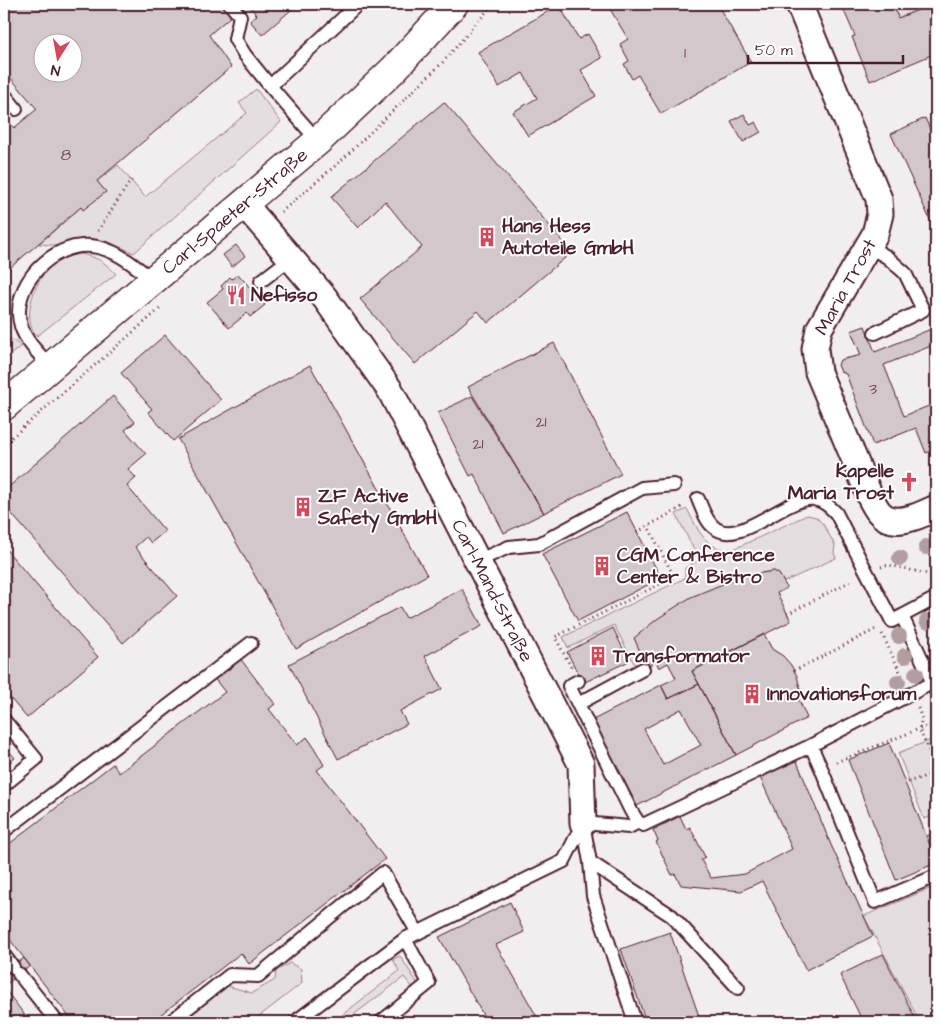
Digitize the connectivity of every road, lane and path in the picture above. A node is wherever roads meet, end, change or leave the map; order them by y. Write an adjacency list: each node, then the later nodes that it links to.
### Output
1 (230, 4): 5 (lane)
2 (358, 4): 5 (lane)
3 (454, 4): 8 (street, Carl-Spaeter-Straße)
4 (799, 4): 12 (street, Maria Trost)
5 (270, 86): 8 (lane)
6 (4, 94): 7 (lane)
7 (16, 108)
8 (318, 141): 10 (street, Carl-Spaeter-Straße)
9 (133, 177): 11 (path)
10 (244, 204): 13 (street, Carl-Mand-Straße); 14 (street, Carl-Spaeter-Straße)
11 (91, 246): 14 (lane); 17 (lane)
12 (868, 246): 16 (lane); 21 (street, Maria Trost)
13 (291, 258): 15 (lane); 24 (street, Carl-Mand-Straße)
14 (154, 280): 17 (street, Carl-Spaeter-Straße)
15 (261, 281)
16 (875, 333)
17 (50, 366): 18 (street, Carl-Spaeter-Straße)
18 (4, 406)
19 (674, 485): 24 (lane)
20 (698, 499): 22 (path); 26 (lane)
21 (936, 508)
22 (648, 526): 23 (path); 38 (path)
23 (637, 532)
24 (477, 561): 52 (street, Carl-Mand-Straße)
25 (849, 571): 28 (path)
26 (866, 572): 27 (path); 32 (lane)
27 (936, 576)
28 (854, 580): 29 (path); 31 (path)
29 (858, 588)
30 (936, 598): 32 (lane)
31 (787, 614)
32 (897, 618): 34 (path); 39 (lane)
33 (875, 619): 34 (path)
34 (879, 627): 37 (path); 40 (path)
35 (251, 643): 54 (lane)
36 (643, 669): 41 (lane)
37 (794, 671)
38 (578, 681): 41 (lane)
39 (934, 686): 40 (lane)
40 (911, 694): 44 (path); 45 (lane)
41 (578, 704): 53 (lane)
42 (4, 720): 51 (lane)
43 (936, 724): 44 (path)
44 (919, 729): 46 (path); 47 (path)
45 (811, 746): 47 (lane); 53 (lane)
46 (936, 765): 48 (path)
47 (822, 768): 56 (lane)
48 (932, 774): 49 (path); 50 (path)
49 (936, 780)
50 (908, 782)
51 (4, 785)
52 (583, 822): 53 (lane); 55 (lane); 58 (lane)
53 (638, 822)
54 (4, 831)
55 (590, 862): 62 (lane); 67 (lane)
56 (936, 876)
57 (936, 919): 60 (path)
58 (418, 933): 59 (lane); 64 (lane)
59 (405, 940): 65 (lane); 66 (lane)
60 (936, 952)
61 (4, 955): 63 (lane)
62 (738, 988)
63 (57, 1022)
64 (170, 1022)
65 (295, 1022)
66 (381, 1022)
67 (635, 1022)

